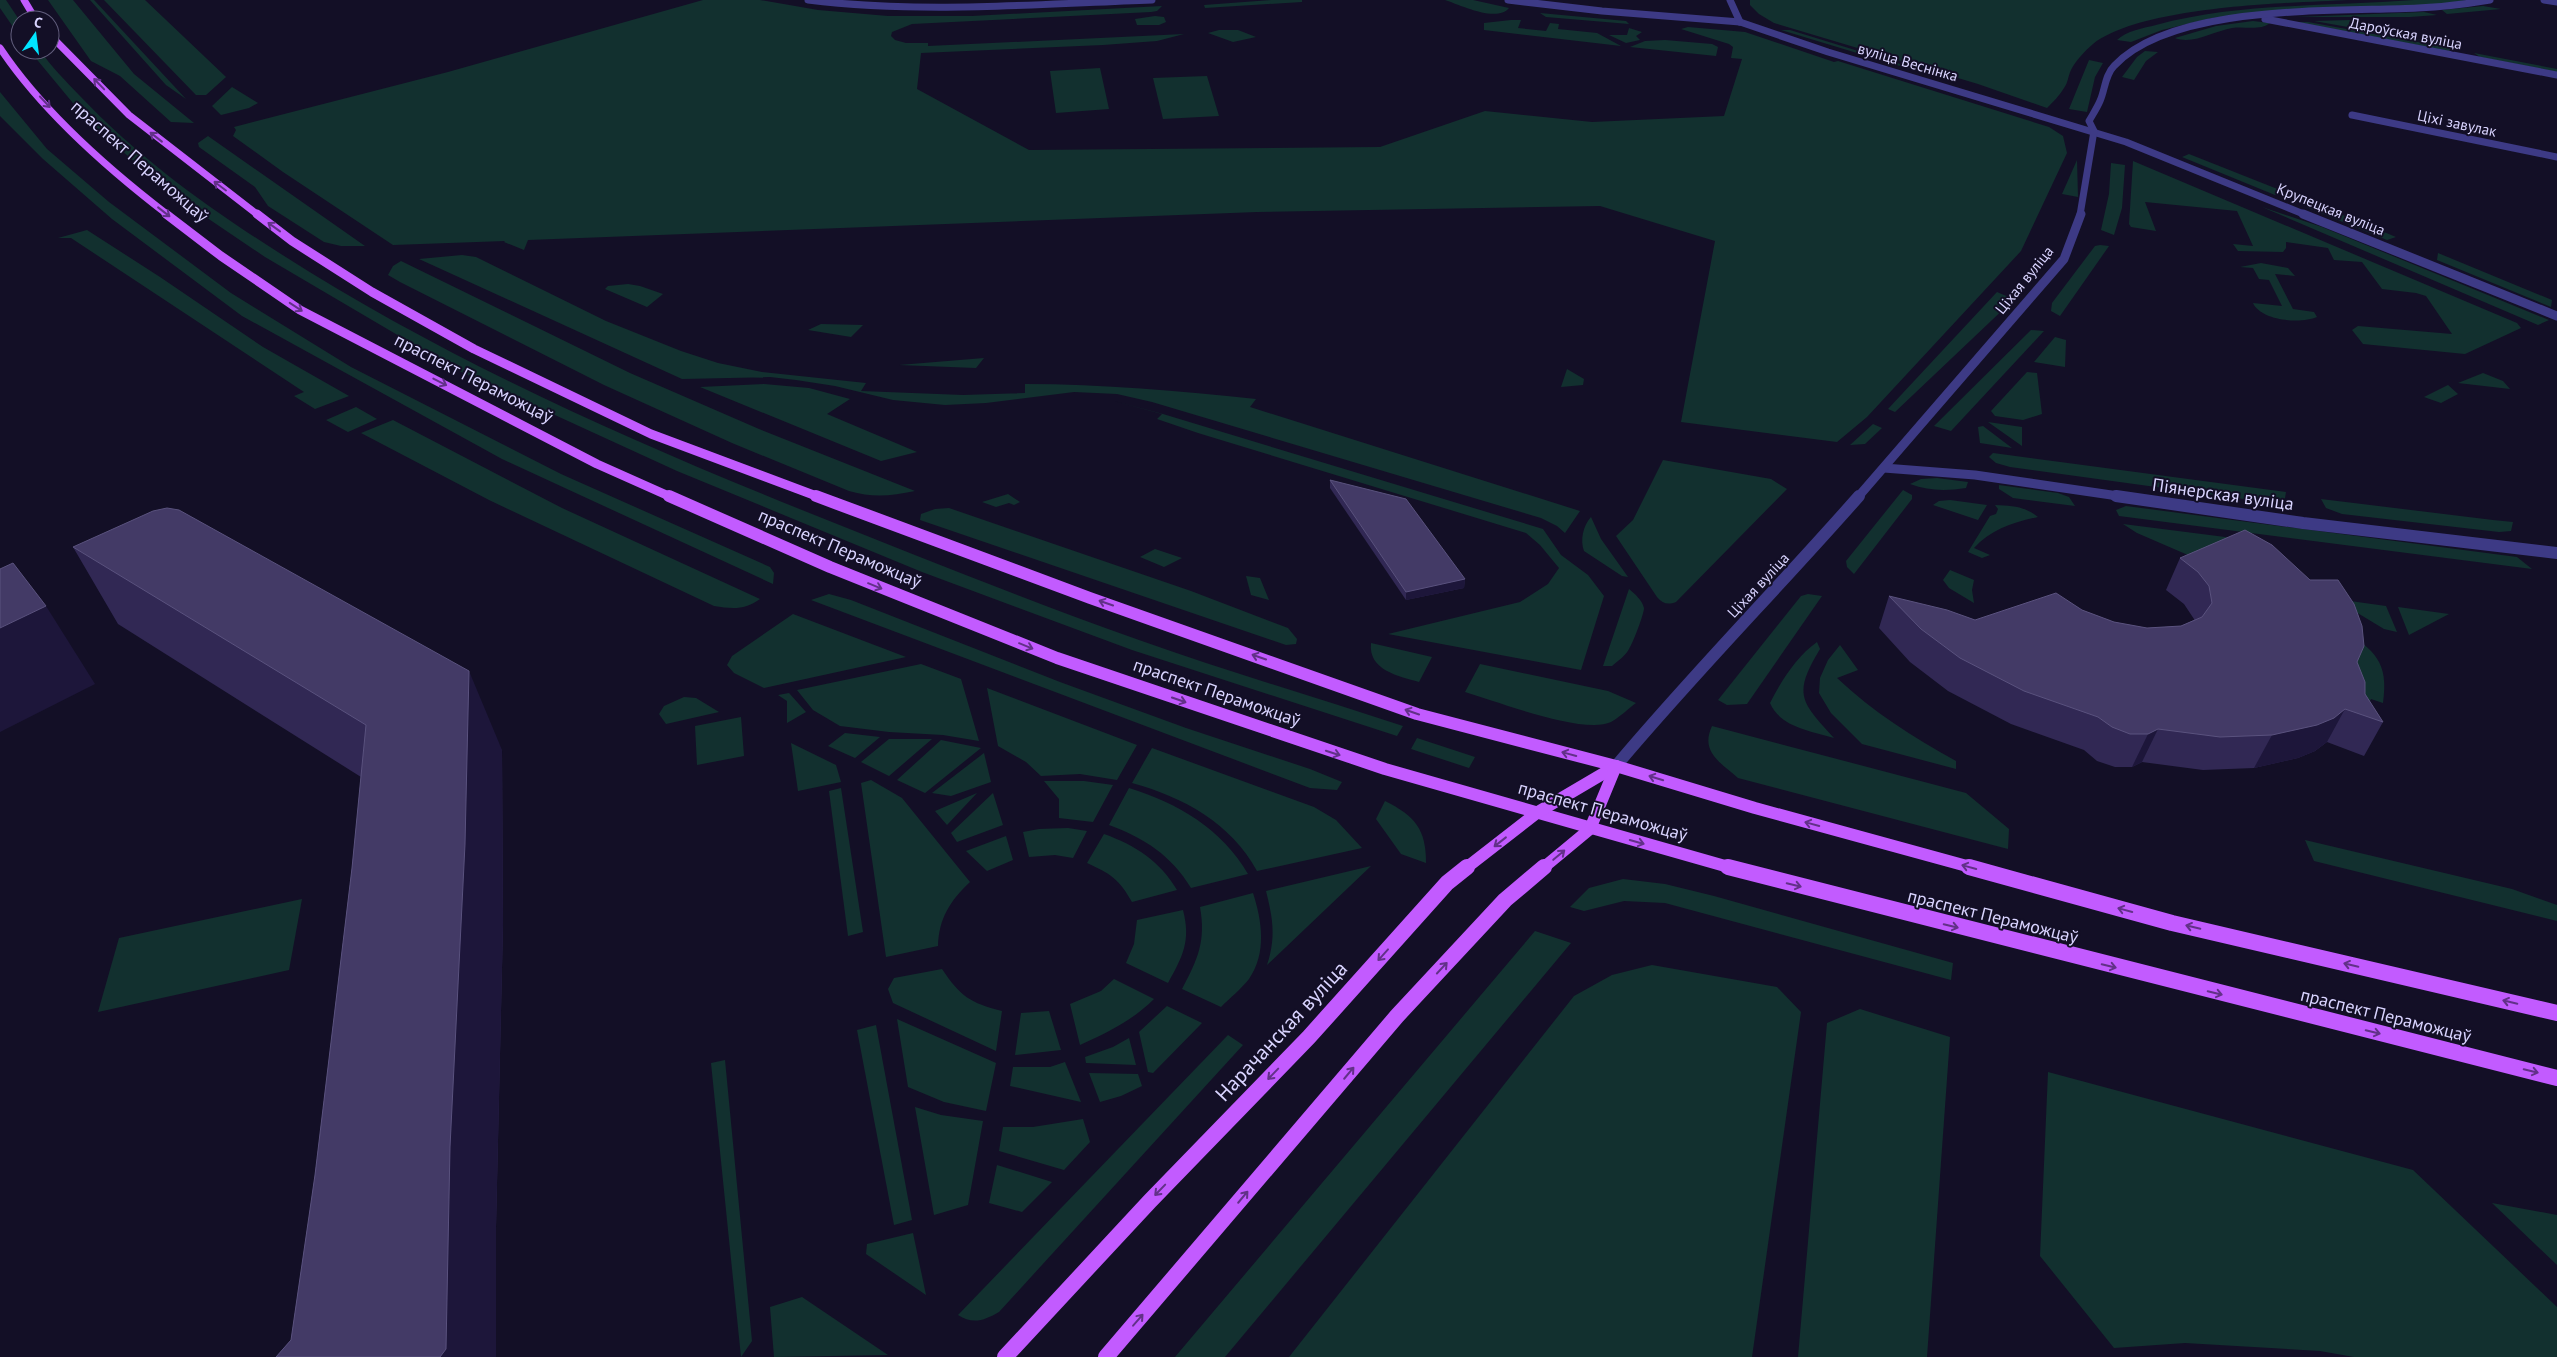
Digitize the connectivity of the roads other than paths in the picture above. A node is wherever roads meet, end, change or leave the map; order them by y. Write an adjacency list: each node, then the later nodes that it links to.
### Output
1 (808, 0): 2 (street)
2 (1152, 0)
3 (1508, 0): 9 (street, вуліца Веснінка)
4 (1730, 0): 9 (street)
5 (2490, 0): 8 (street, Ціхая вуліца)
6 (2544, 0): 7 (street)
7 (2557, 2)
8 (2250, 16): 12 (street, Дароўская вуліца); 14 (street, Ціхая вуліца)
9 (1740, 22): 14 (street, вуліца Веснінка)
10 (60, 45): 19 (main road, праспект Пераможцаў, one-way to 10)
11 (0, 48): 20 (main road, праспект Пераможцаў, one-way to 20)
12 (2557, 75)
13 (2352, 115): 15 (street, Ціхі завулак)
14 (2094, 131): 16 (street, Крупецкая вуліца); 17 (street, Ціхая вуліца)
15 (2557, 157)
16 (2557, 316)
17 (1884, 468): 18 (street, Піянерская вуліца); 19 (street, Ціхая вуліца)
18 (2557, 553)
19 (1616, 766): 20 (main road, Нарачанская вуліца); 21 (main road); 22 (main road, праспект Пераможцаў, one-way to 19)
20 (1538, 812): 21 (main road, праспект Пераможцаў); 24 (main road, Нарачанская вуліца, one-way to 24)
21 (1590, 828): 23 (main road, праспект Пераможцаў, one-way to 23); 25 (main road, one-way to 21)
22 (2557, 1013)
23 (2557, 1078)
24 (1005, 1357)
25 (1106, 1357)

